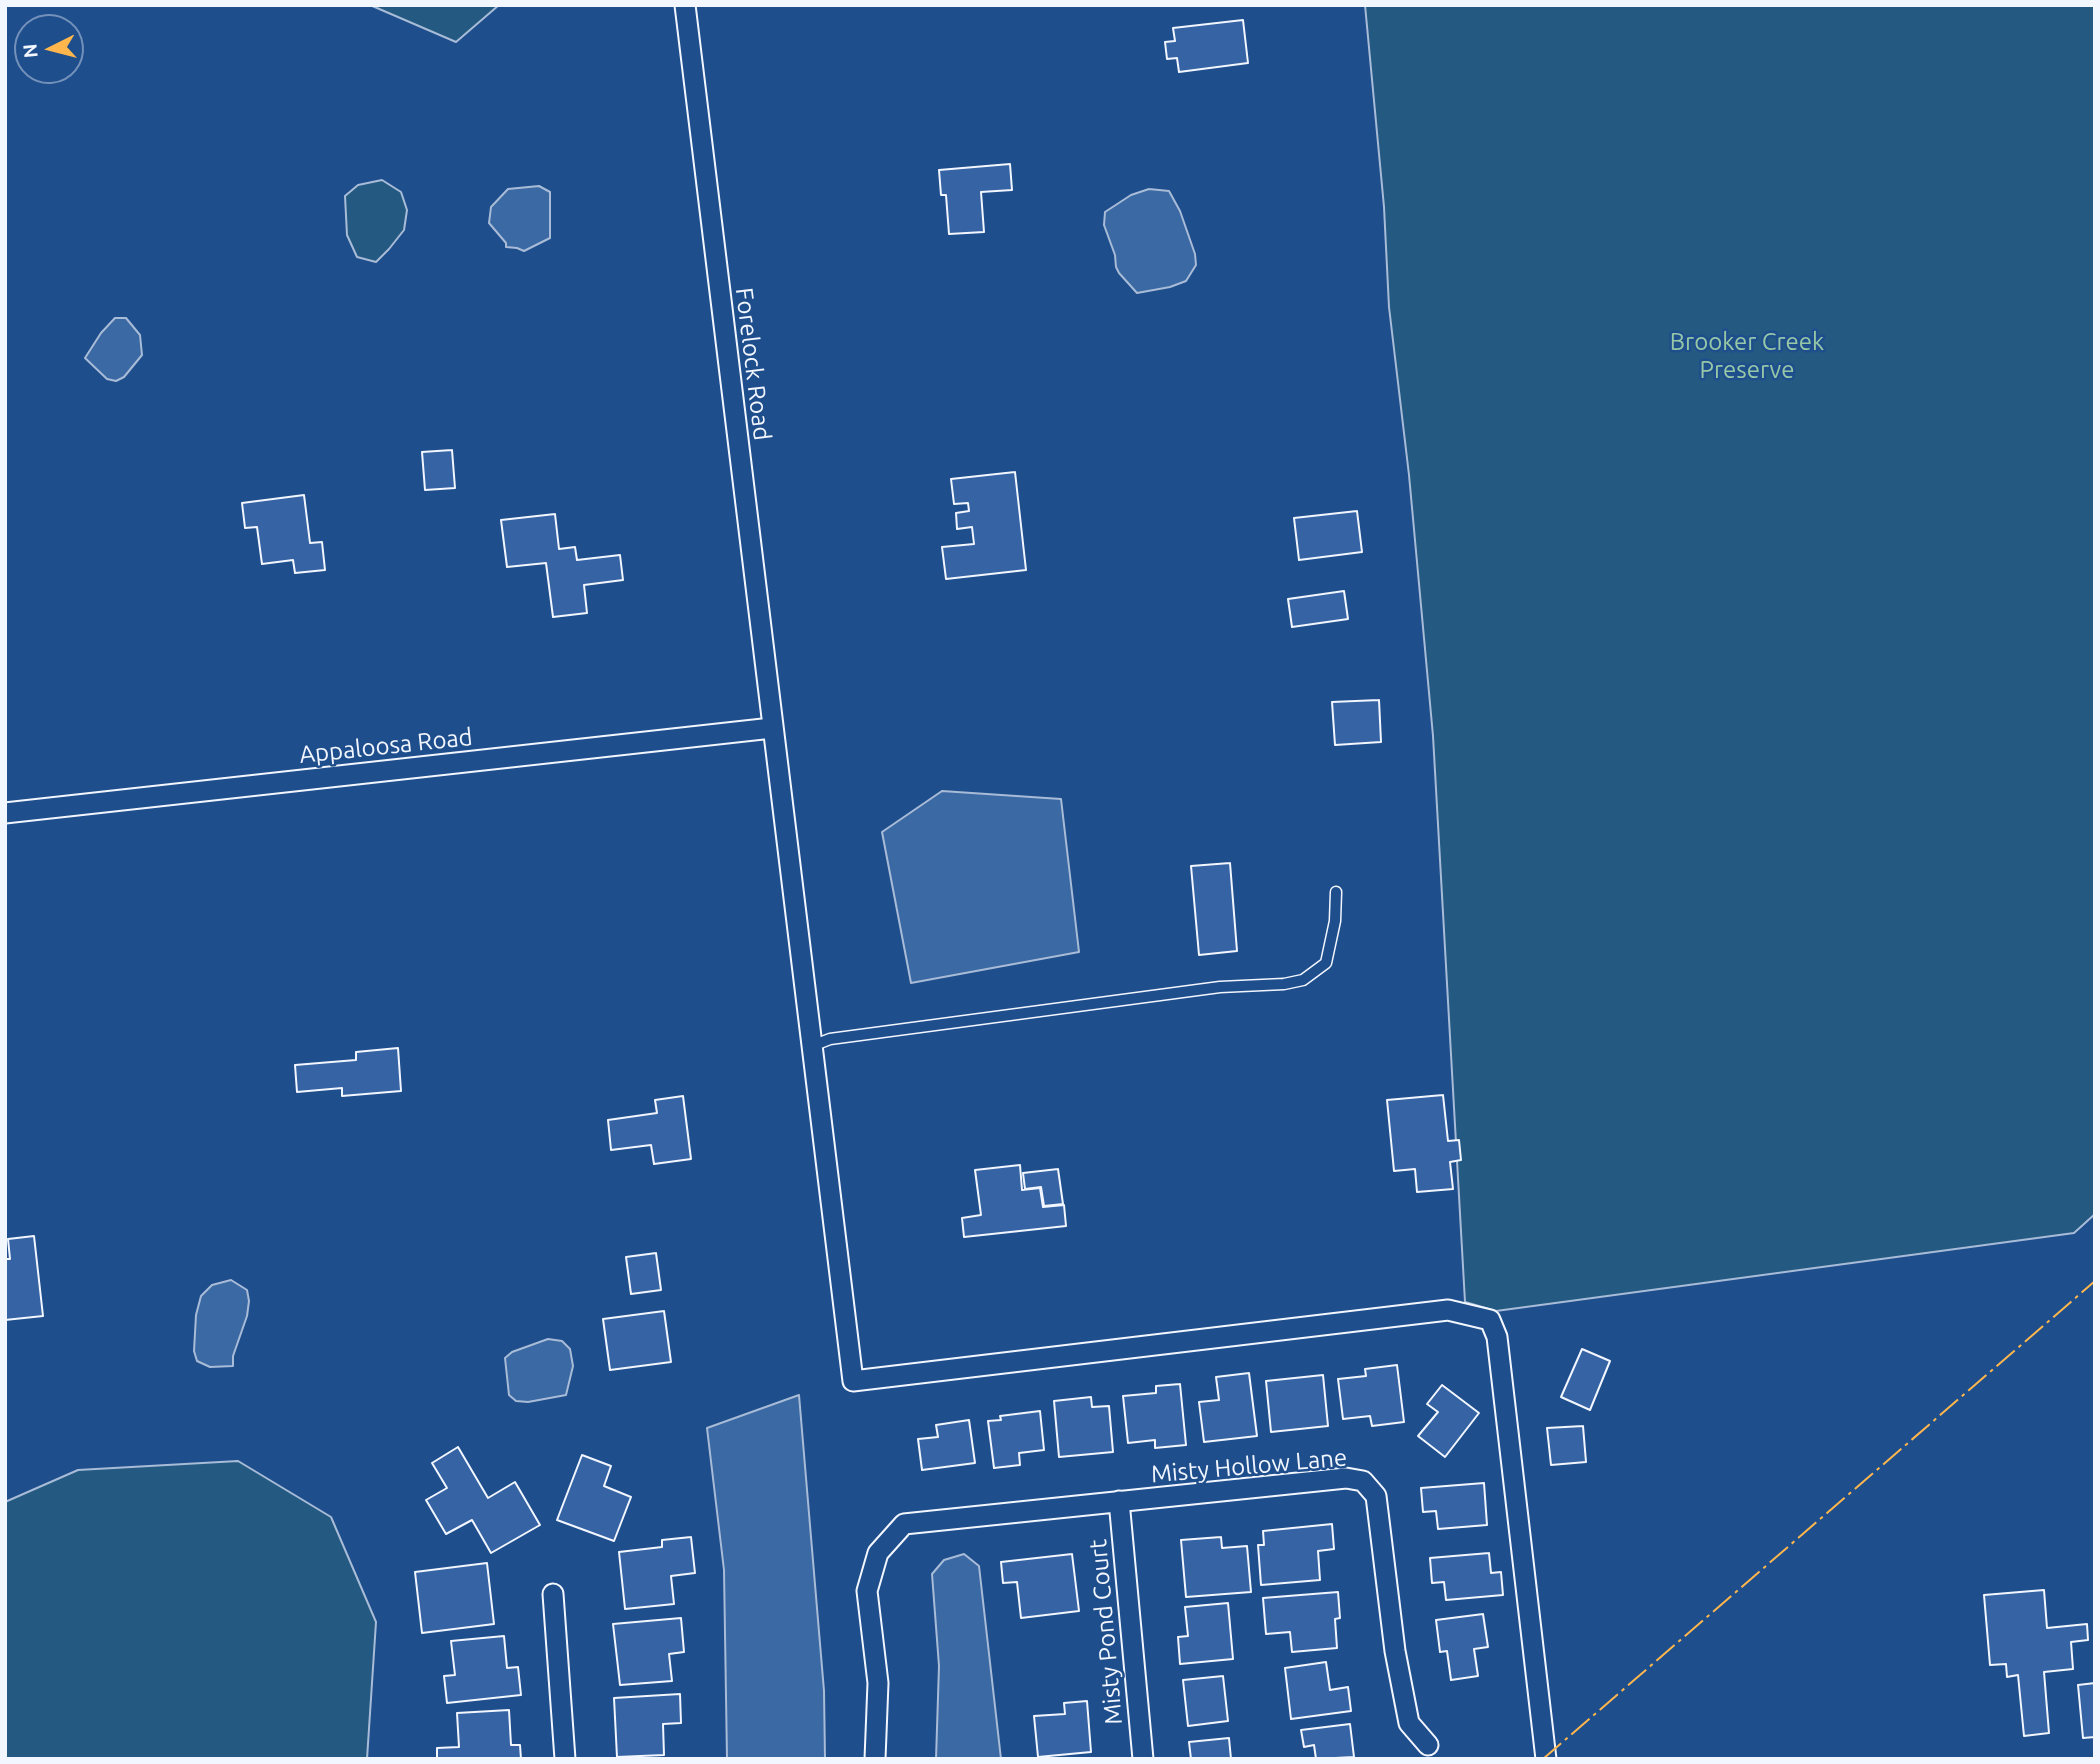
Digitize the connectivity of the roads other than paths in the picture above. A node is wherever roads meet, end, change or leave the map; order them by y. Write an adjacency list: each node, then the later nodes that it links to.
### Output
1 (685, 5): 2 (street, Forelock Road)
2 (772, 728): 3 (street, Appaloosa Road); 5 (street, Forelock Road)
3 (5, 813)
4 (1336, 892): 5 (lane)
5 (812, 1046): 12 (street, Forelock Road)
6 (1119, 1501): 8 (street, Misty Hollow Lane); 10 (street, Misty Hollow Lane); 11 (street, Misty Pond Court)
7 (553, 1594): 9 (street)
8 (1428, 1745)
9 (565, 1759)
10 (875, 1759)
11 (1143, 1759)
12 (1546, 1759)

